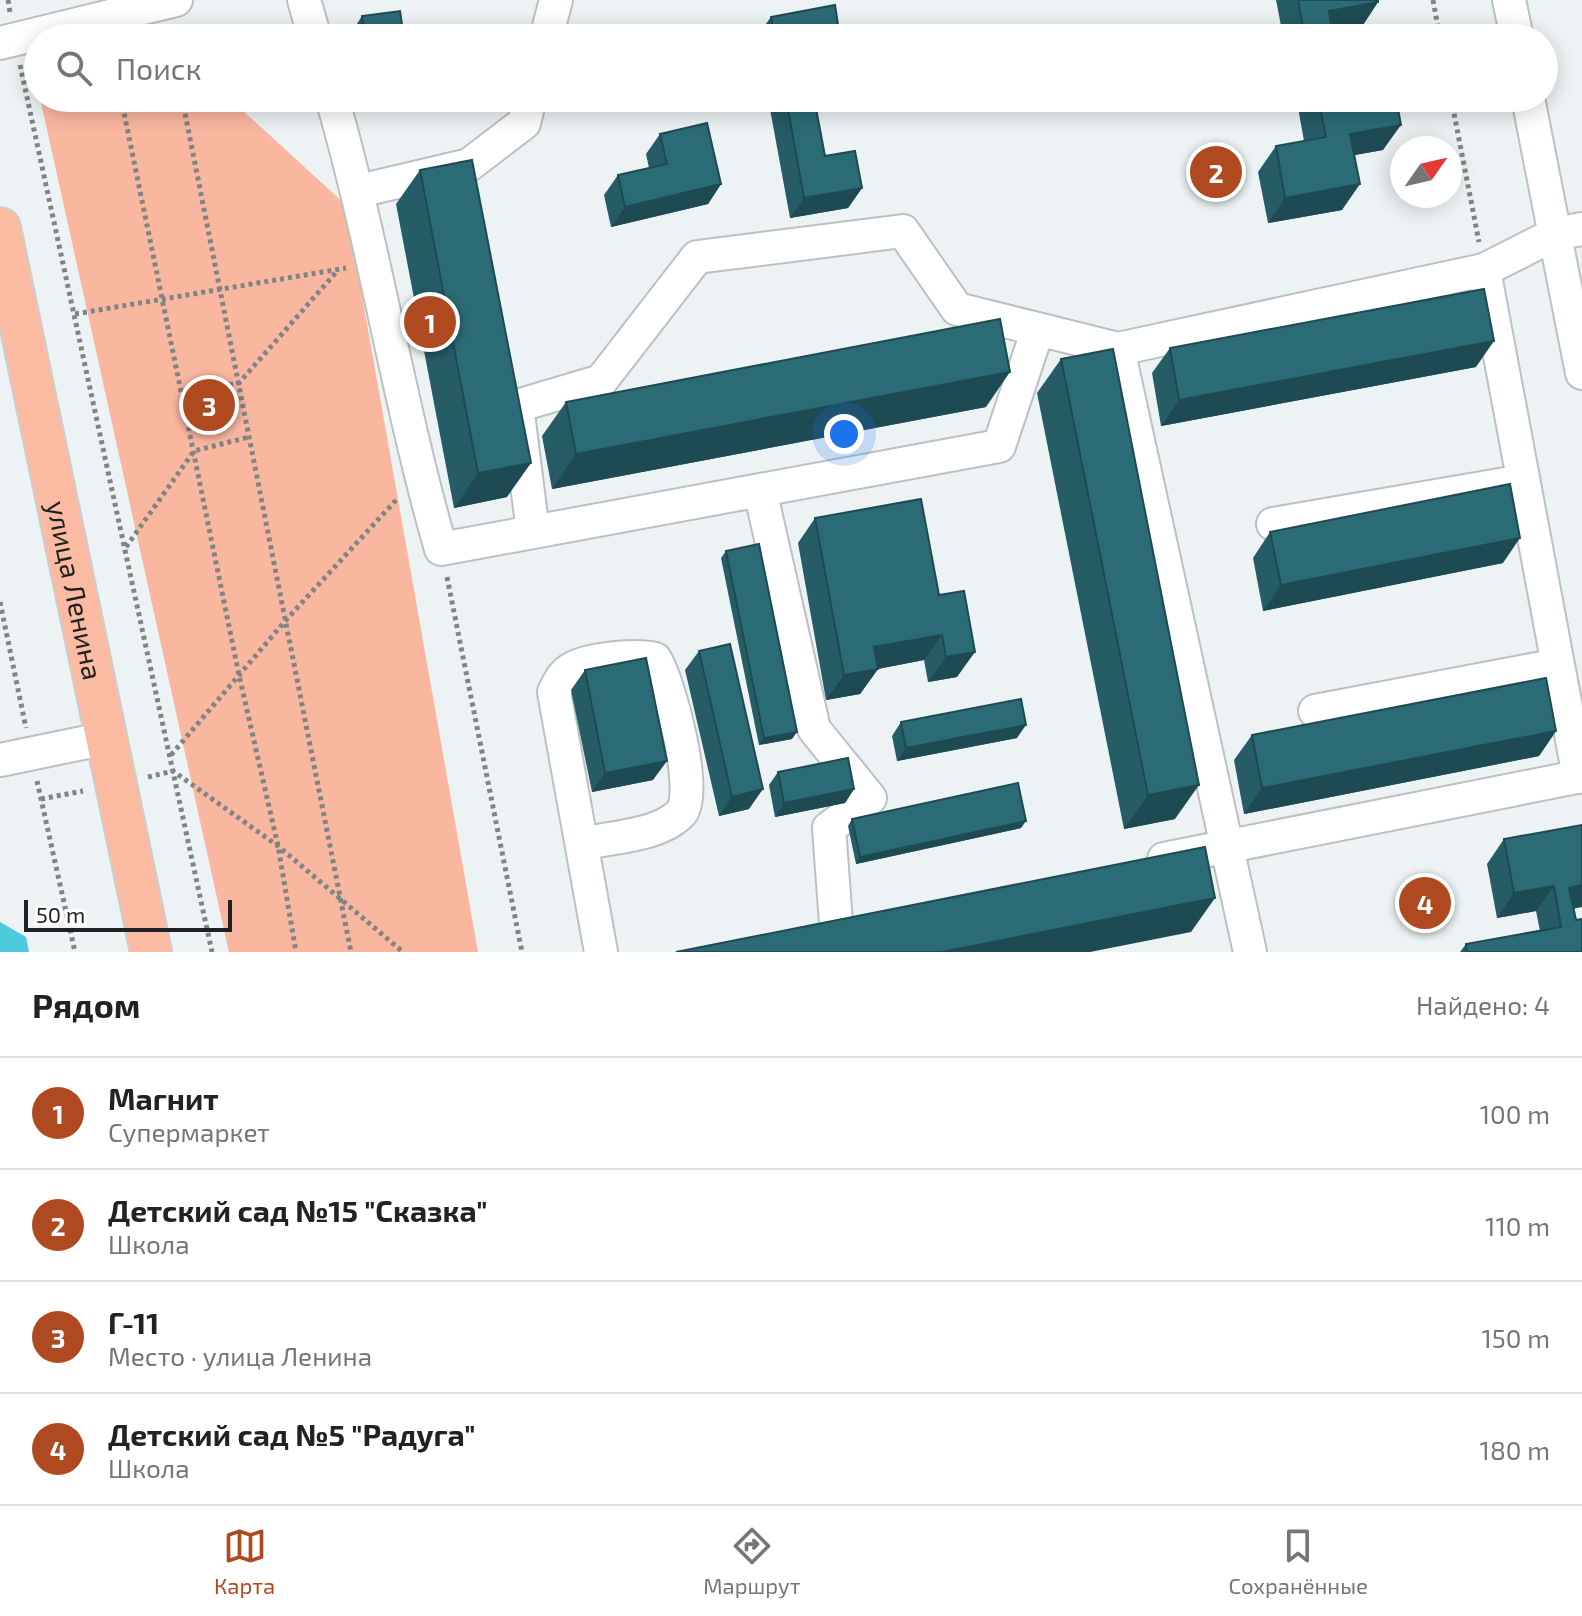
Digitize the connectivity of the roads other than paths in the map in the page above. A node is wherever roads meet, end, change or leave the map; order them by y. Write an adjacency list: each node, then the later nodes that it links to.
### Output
1 (176, 0): 5 (street)
2 (304, 0): 6 (street)
3 (556, 0): 7 (street)
4 (1509, 0): 8 (street)
5 (77, 24)
6 (311, 24)
7 (550, 24)
8 (1514, 24)
9 (336, 112): 12 (street)
10 (527, 112): 12 (street)
11 (1532, 112): 14 (street)
12 (359, 191): 22 (street)
13 (0, 228): 25 (main road, улица Ленина)
14 (1568, 232): 15 (street); 18 (street)
15 (1484, 270): 17 (street); 19 (street)
16 (1038, 329): 17 (street); 20 (street); 22 (street)
17 (1118, 349): 29 (street)
18 (1582, 373)
19 (1523, 481): 21 (street); 23 (street)
20 (760, 490): 22 (street); 31 (street)
21 (1273, 524)
22 (533, 532)
23 (1558, 665): 24 (street); 27 (street)
24 (1315, 711)
25 (107, 738): 26 (street); 32 (main road, улица Ленина)
26 (0, 760)
27 (1580, 776): 29 (street)
28 (582, 844): 28 (street); 33 (street)
29 (1226, 847): 30 (street); 34 (street)
30 (1132, 865)
31 (868, 917)
32 (151, 952)
33 (601, 952)
34 (1250, 952)

